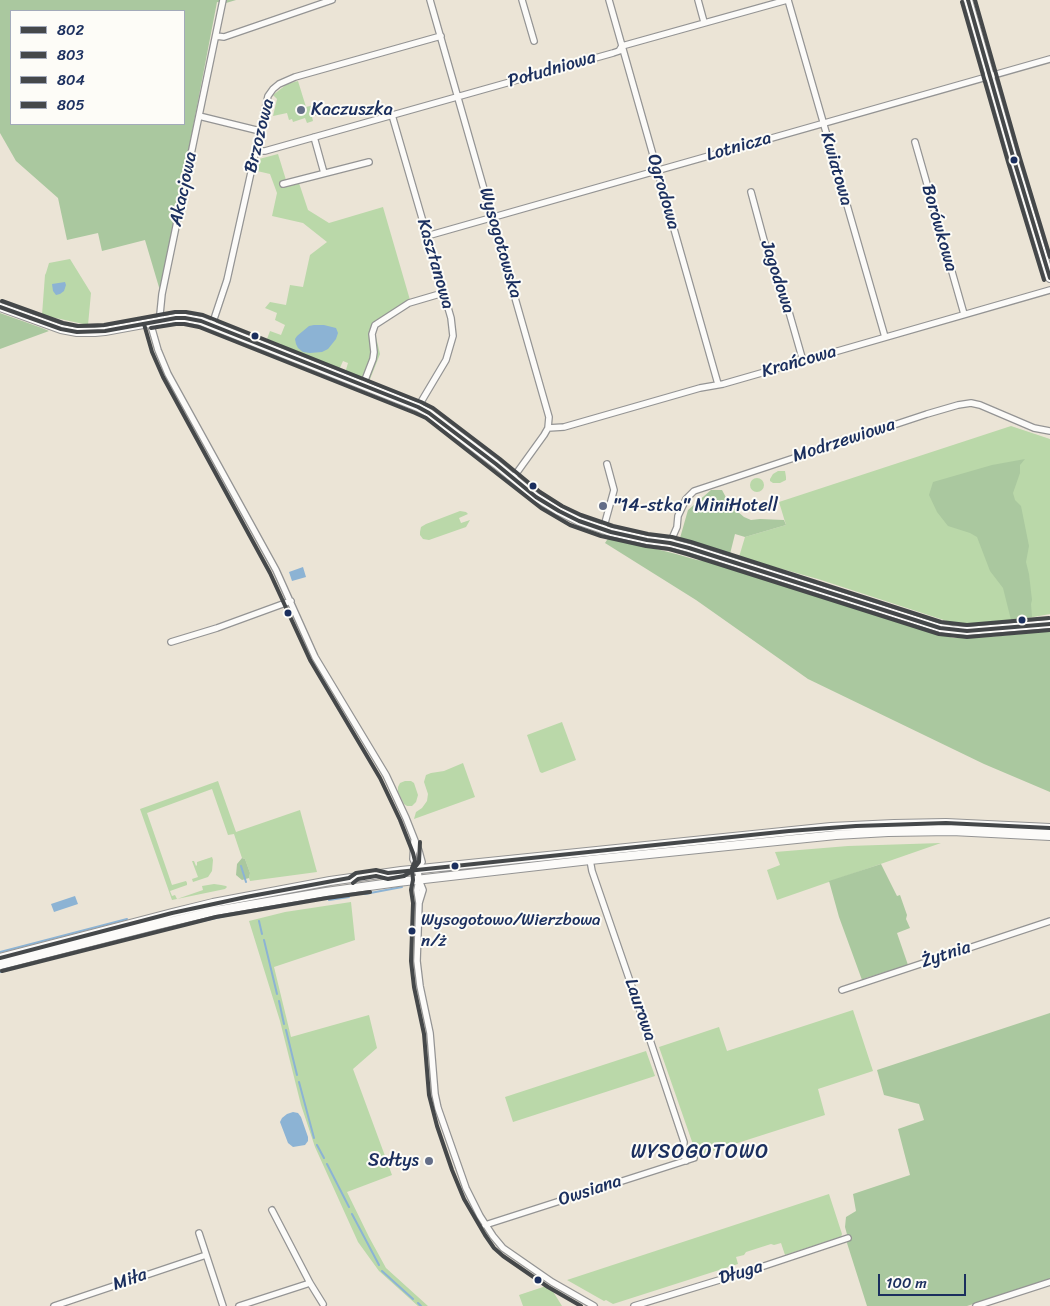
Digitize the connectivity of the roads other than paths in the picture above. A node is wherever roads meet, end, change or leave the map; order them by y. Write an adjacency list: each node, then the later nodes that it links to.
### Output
1 (223, 0): 10 (street, Akacjowa)
2 (332, 0): 10 (street)
3 (430, 0): 11 (street, Wysogotowska)
4 (522, 0): 12 (street)
5 (609, 0): 13 (street, Ogrodowa)
6 (698, 0): 9 (street)
7 (788, 0): 9 (street, Południowa); 19 (street, Kwiatowa)
8 (968, 0): 15 (main road)
9 (704, 22): 13 (street, Południowa)
10 (216, 36): 18 (street, Akacjowa)
11 (441, 36): 16 (street, Wysogotowska); 20 (street, Brzozowa)
12 (534, 41)
13 (622, 46): 16 (street, Południowa); 25 (street, Ogrodowa)
14 (1050, 58): 15 (street, Lotnicza)
15 (990, 75): 19 (street, Lotnicza); 31 (main road)
16 (458, 96): 17 (street, Południowa); 29 (street, Wysogotowska)
17 (392, 115): 21 (street, Południowa); 30 (street, Kasztanowa)
18 (199, 116): 20 (street); 36 (street, Akacjowa)
19 (823, 123): 25 (street, Lotnicza); 39 (street, Kwiatowa)
20 (260, 131): 23 (street, Brzozowa)
21 (314, 137): 23 (street, Południowa); 26 (street)
22 (915, 142): 35 (street, Borówkowa)
23 (256, 151): 38 (street, Brzozowa)
24 (369, 162): 26 (street)
25 (657, 170): 29 (street, Lotnicza); 41 (street, Ogrodowa)
26 (324, 173): 27 (street)
27 (283, 184)
28 (751, 192): 40 (street, Jagodowa)
29 (492, 217): 30 (street, Lotnicza); 44 (street, Wysogotowska)
30 (427, 236): 33 (street, Kasztanowa)
31 (1050, 278)
32 (1050, 290): 35 (street, Krańcowa)
33 (443, 293): 42 (street); 43 (street, Kasztanowa)
34 (0, 307): 37 (main road)
35 (964, 314): 39 (street, Krańcowa)
36 (161, 320): 37 (main road); 38 (main road)
37 (150, 322): 50 (street)
38 (212, 325): 42 (main road)
39 (885, 337): 40 (street, Krańcowa)
40 (803, 361): 41 (street, Krańcowa)
41 (718, 384): 44 (street, Krańcowa)
42 (363, 385): 43 (main road)
43 (418, 407): 47 (main road)
44 (548, 428): 47 (street)
45 (1050, 431): 49 (street, Modrzewiowa)
46 (607, 464): 48 (street)
47 (513, 478): 48 (main road)
48 (603, 530): 49 (main road)
49 (670, 543): 51 (main road)
50 (291, 601): 52 (street); 55 (street)
51 (1050, 624)
52 (171, 642)
53 (1050, 828): 58 (main road)
54 (1050, 836): 57 (main road)
55 (414, 840): 56 (street); 58 (street)
56 (413, 859): 58 (street); 59 (street)
57 (590, 860): 60 (main road); 66 (street, Laurowa)
58 (418, 869): 59 (main road); 60 (street)
59 (401, 871): 62 (main road)
60 (419, 880): 63 (main road); 68 (street)
61 (1050, 921): 64 (street, Żytnia)
62 (0, 958)
63 (0, 965)
64 (842, 990)
65 (694, 1158): 66 (street, Owsiana)
66 (686, 1160): 68 (street, Owsiana)
67 (272, 1210): 73 (street)
68 (485, 1224): 78 (street)
69 (199, 1234): 71 (street)
70 (848, 1238): 79 (street, Długa)
71 (206, 1255): 75 (street, Miła); 76 (street)
72 (1050, 1282): 80 (street)
73 (310, 1283): 74 (street); 77 (street)
74 (323, 1304)
75 (54, 1306)
76 (223, 1306)
77 (239, 1306)
78 (594, 1306)
79 (634, 1306)
80 (976, 1306)

